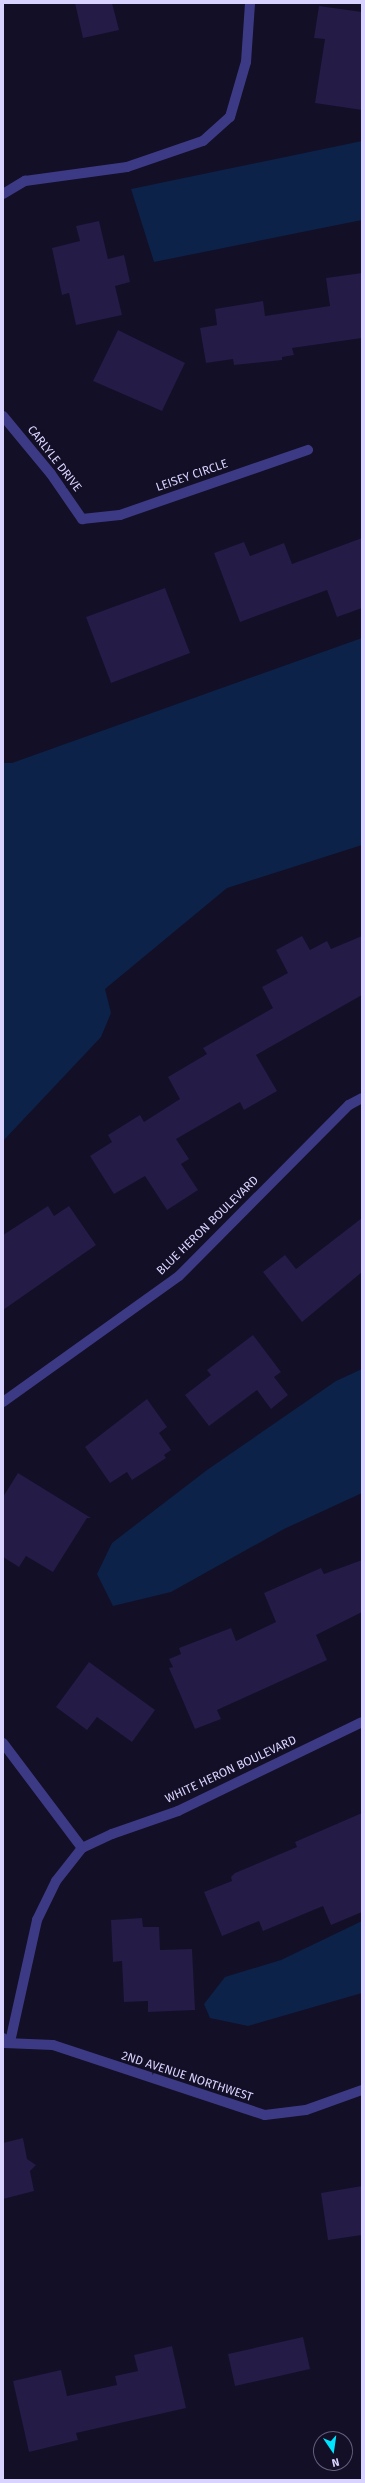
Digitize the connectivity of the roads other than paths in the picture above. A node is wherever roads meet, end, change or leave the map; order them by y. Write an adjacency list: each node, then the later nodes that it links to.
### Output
1 (250, 3): 2 (street)
2 (3, 194)
3 (3, 416): 5 (street, CARLYLE DRIVE)
4 (308, 450): 5 (street, LEISEY CIRCLE)
5 (82, 518)
6 (362, 1098): 7 (street, BLUE HERON BOULEVARD)
7 (3, 1402)
8 (362, 1722): 10 (street, WHITE HERON BOULEVARD)
9 (3, 1744): 10 (street)
10 (82, 1848): 11 (street, WHITE HERON BOULEVARD)
11 (5, 2041): 12 (street, 2ND AVENUE NORTHWEST)
12 (362, 2090)

